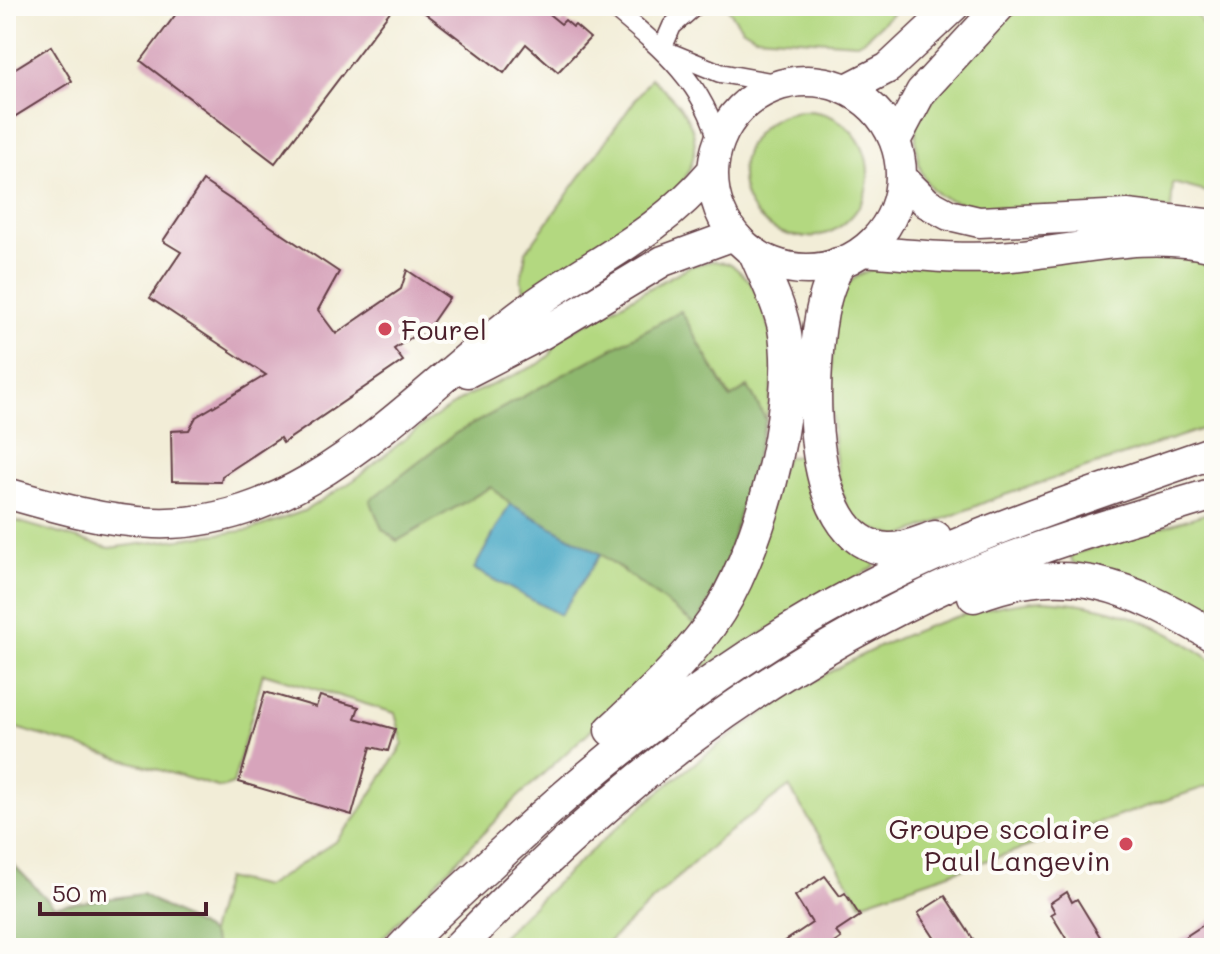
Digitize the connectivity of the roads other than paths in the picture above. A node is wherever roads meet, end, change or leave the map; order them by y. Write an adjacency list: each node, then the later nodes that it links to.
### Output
1 (611, 6): 5 (street)
2 (695, 6): 5 (street)
3 (954, 6): 7 (main road)
4 (1000, 6): 8 (main road)
5 (662, 49): 6 (street); 9 (street)
6 (781, 84): 7 (main road); 9 (main road)
7 (847, 89): 8 (main road)
8 (895, 141): 10 (main road)
9 (715, 157): 12 (main road); 15 (main road)
10 (902, 178): 11 (main road); 14 (main road)
11 (1214, 225)
12 (745, 245): 14 (main road); 15 (main road); 22 (highway)
13 (1214, 247): 14 (main road)
14 (850, 258): 17 (highway)
15 (431, 391): 18 (main road)
16 (1214, 452): 17 (highway)
17 (1168, 468): 22 (highway)
18 (6, 493)
19 (1214, 494): 21 (highway)
20 (1214, 636): 21 (highway)
21 (771, 680): 24 (highway)
22 (426, 922): 23 (highway)
23 (402, 948)
24 (458, 948)

